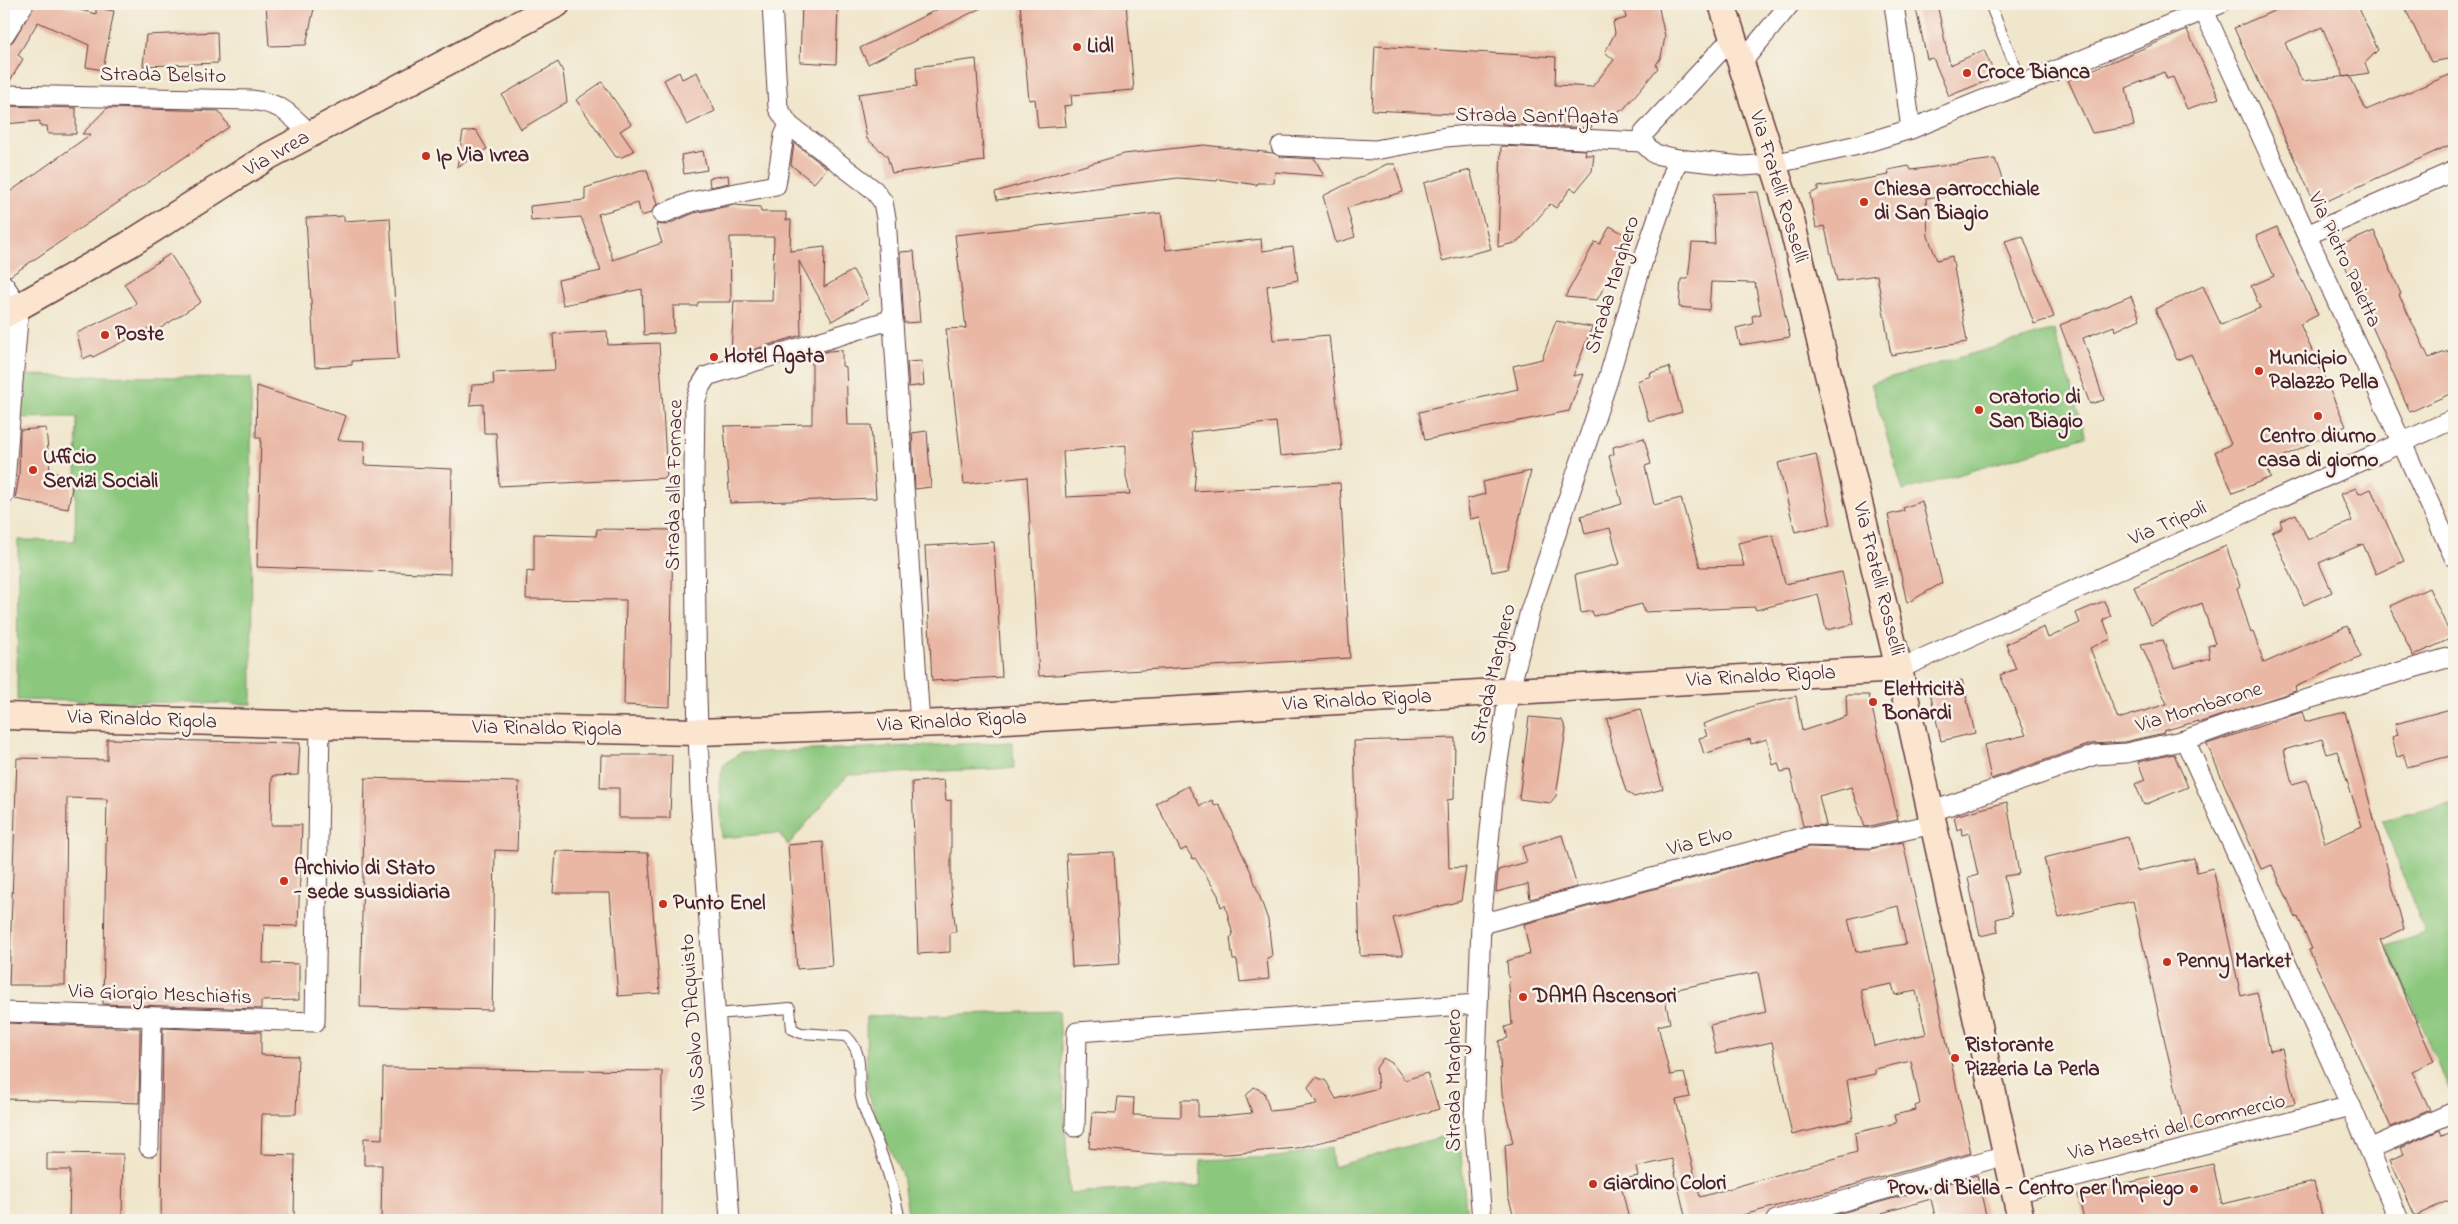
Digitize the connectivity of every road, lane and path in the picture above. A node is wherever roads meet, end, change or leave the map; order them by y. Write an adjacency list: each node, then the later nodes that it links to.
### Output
1 (24, 4): 9 (street)
2 (557, 4): 16 (street, Via Ivrea)
3 (772, 4): 14 (street)
4 (1722, 4): 10 (street, Via Fratelli Rosselli)
5 (1790, 4): 11 (street)
6 (1894, 4): 15 (street)
7 (1990, 4): 12 (lane)
8 (2212, 7): 12 (street); 23 (street, Via Pietro Paietta)
9 (4, 35)
10 (1733, 37): 11 (street, Via Fratelli Rosselli); 17 (street)
11 (1741, 63): 20 (street, Via Fratelli Rosselli)
12 (2022, 83): 15 (street)
13 (4, 96): 16 (street, Strada Belsito)
14 (788, 125): 22 (street); 26 (street)
15 (1911, 129): 20 (street)
16 (310, 134): 25 (street, Via Ivrea)
17 (1642, 142): 18 (street, Strada Sant'Agata); 19 (street)
18 (1281, 146)
19 (1678, 158): 20 (street); 33 (street, Strada Marghero)
20 (1773, 164): 32 (street, Via Fratelli Rosselli)
21 (2454, 171): 23 (street)
22 (662, 214)
23 (2308, 235): 28 (street, Via Pietro Paietta)
24 (4, 285): 25 (street)
25 (11, 311): 29 (street)
26 (893, 319): 35 (street); 37 (street, Strada alla Fornace)
27 (2454, 419): 28 (street, Via Tripoli)
28 (2403, 444): 30 (street, Via Pietro Paietta); 32 (street, Via Tripoli)
29 (4, 495)
30 (2454, 557)
31 (2454, 656): 38 (street, Via Mombarone)
32 (1900, 669): 33 (street, Via Rinaldo Rigola); 39 (street, Via Fratelli Rosselli)
33 (1509, 693): 35 (street, Via Rinaldo Rigola); 40 (street, Strada Marghero)
34 (4, 716): 36 (street, Via Rinaldo Rigola)
35 (920, 724): 37 (street, Via Rinaldo Rigola)
36 (320, 725): 37 (street, Via Rinaldo Rigola); 44 (street, Via Giorgio Meschiatis)
37 (699, 732): 43 (street, Via Salvo D'Acquisto)
38 (2185, 740): 39 (street, Via Mombarone); 45 (street)
39 (1931, 818): 40 (street, Via Elvo); 50 (street, Via Fratelli Rosselli)
40 (1481, 924): 41 (street, Strada Marghero)
41 (1478, 1004): 47 (street); 54 (street, Strada Marghero)
42 (4, 1012): 44 (street, Via Giorgio Meschiatis)
43 (716, 1014): 52 (street, Via Salvo D'Acquisto); 53 (lane)
44 (152, 1017): 48 (street)
45 (2351, 1106): 49 (street); 51 (street, Via Maestri del Commercio)
46 (2454, 1112): 49 (street)
47 (1075, 1127)
48 (149, 1146)
49 (2369, 1149): 57 (street)
50 (2006, 1155): 51 (street, Via Fratelli Rosselli); 55 (street)
51 (2015, 1193): 56 (street, Via Fratelli Rosselli)
52 (730, 1220)
53 (900, 1220)
54 (1482, 1220)
55 (1776, 1220)
56 (2021, 1220)
57 (2400, 1220)

